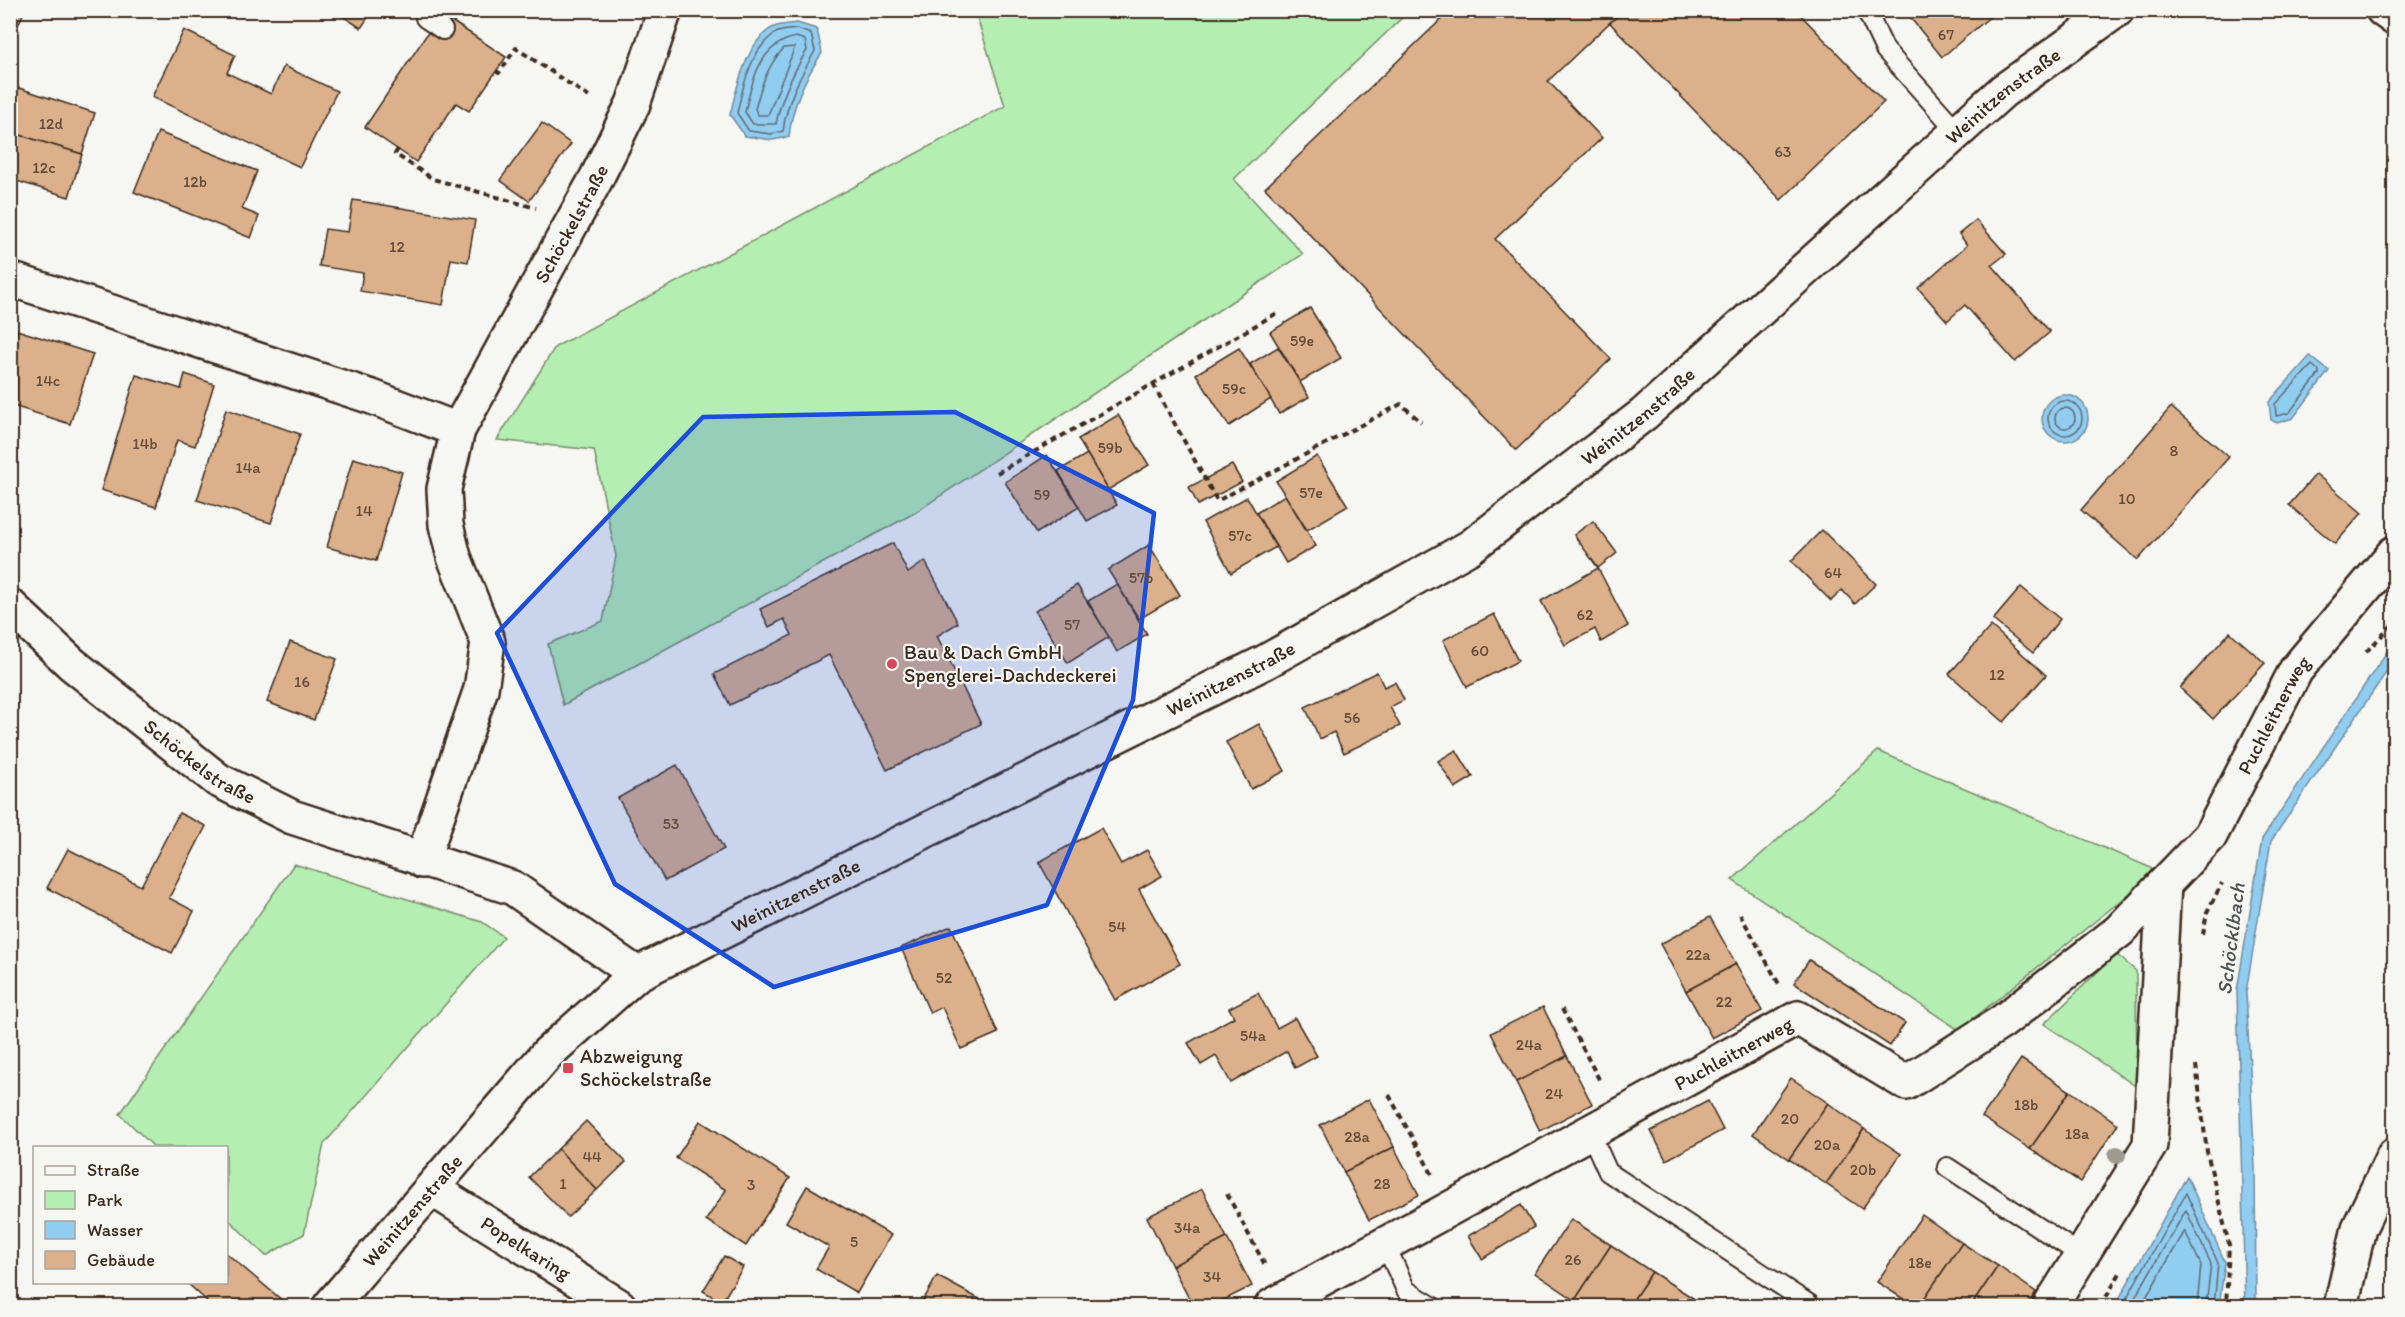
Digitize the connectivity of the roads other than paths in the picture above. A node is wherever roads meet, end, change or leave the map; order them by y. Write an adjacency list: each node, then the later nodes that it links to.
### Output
1 (429, 10): 7 (lane)
2 (665, 10): 10 (street, Schöckelstraße)
3 (1870, 10): 8 (lane)
4 (2117, 10): 8 (street, Weinitzenstraße)
5 (2383, 10): 6 (street)
6 (2394, 18)
7 (443, 30)
8 (1957, 131): 15 (street, Weinitzenstraße)
9 (10, 279): 10 (street)
10 (458, 430): 13 (street, Schöckelstraße)
11 (2394, 553): 14 (street, Puchleitnerweg)
12 (10, 606): 13 (street, Schöckelstraße)
13 (422, 861): 15 (street, Schöckelstraße)
14 (2164, 884): 16 (street, Puchleitnerweg); 21 (street)
15 (637, 974): 19 (street, Weinitzenstraße)
16 (1590, 1132): 20 (street, Puchleitnerweg); 23 (lane)
17 (2394, 1155): 28 (street)
18 (1947, 1167): 21 (lane)
19 (432, 1189): 24 (street, Weinitzenstraße); 25 (street, Popelkaring)
20 (1385, 1244): 22 (street, Puchleitnerweg); 26 (lane)
21 (2081, 1256): 27 (street)
22 (1278, 1304)
23 (1809, 1304)
24 (330, 1306)
25 (619, 1306)
26 (1432, 1306)
27 (2050, 1306)
28 (2341, 1306)

